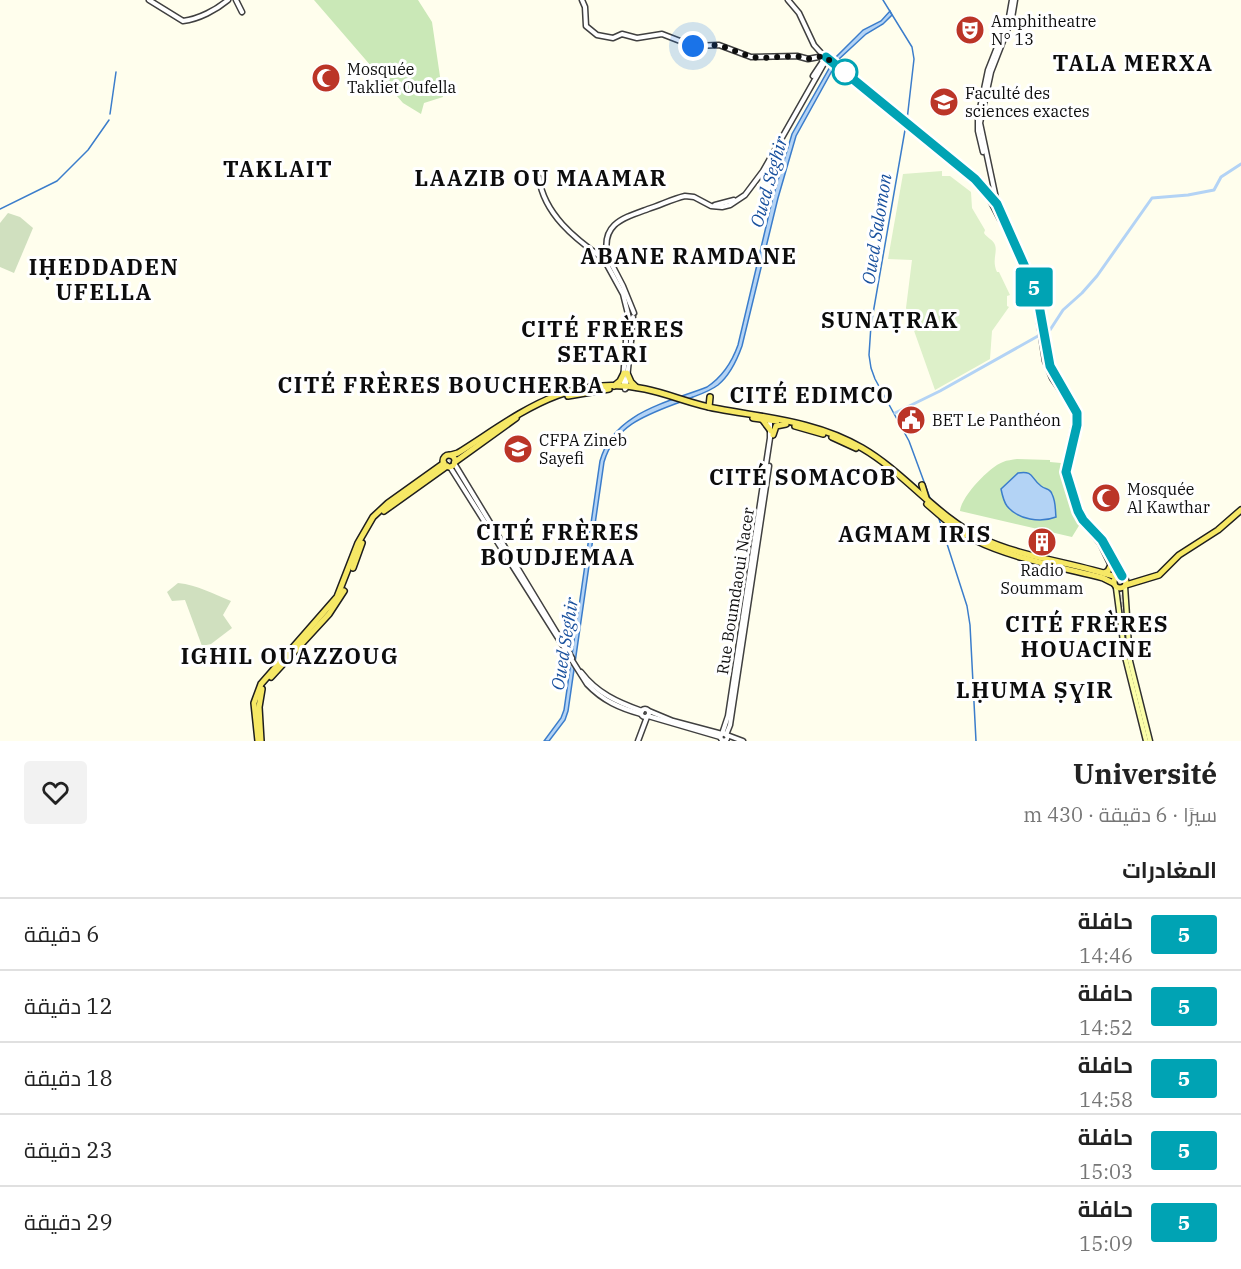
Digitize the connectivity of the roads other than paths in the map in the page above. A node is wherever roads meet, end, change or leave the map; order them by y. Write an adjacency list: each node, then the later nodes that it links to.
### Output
1 (149, 0): 3 (street)
2 (154, 0): 3 (street)
3 (227, 0)
4 (236, 0): 8 (street)
5 (582, 0): 9 (street)
6 (788, 0): 9 (street)
7 (1014, 0): 12 (street); 15 (street)
8 (243, 12)
9 (826, 59): 10 (street); 16 (street)
10 (908, 127): 13 (street); 14 (street)
11 (539, 178): 16 (street)
12 (992, 188): 13 (street); 14 (street)
13 (986, 191): 14 (street)
14 (992, 200): 15 (street)
15 (996, 206): 17 (street)
16 (607, 260): 18 (street)
17 (1042, 338): 36 (street); 38 (street)
18 (626, 373): 19 (main road); 20 (street); 21 (main road)
19 (614, 386): 20 (main road); 29 (main road)
20 (625, 387): 21 (main road); 23 (main road); 29 (main road)
21 (638, 388): 23 (main road)
22 (710, 397): 25 (main road)
23 (674, 398): 24 (main road)
24 (694, 405): 25 (main road); 27 (main road)
25 (709, 407): 26 (main road)
26 (771, 418): 27 (main road); 28 (main road); 30 (street, Rue Boumdaoui Nacer); 34 (main road)
27 (761, 419): 30 (main road)
28 (786, 424): 30 (main road); 38 (main road)
29 (501, 427): 31 (main road); 31 (main road)
30 (772, 433): 40 (street, Rue Boumdaoui Nacer)
31 (450, 463): 33 (main road); 33 (main road); 39 (street)
32 (922, 485): 34 (main road)
33 (398, 497): 41 (main road)
34 (926, 498): 37 (main road)
35 (1241, 510): 38 (main road)
36 (1111, 565): 37 (main road); 38 (street)
37 (1104, 573): 38 (main road)
38 (1120, 581): 44 (main road); 44 (main road)
39 (645, 714): 40 (street); 42 (street)
40 (724, 738): 43 (street)
41 (259, 741)
42 (638, 741)
43 (743, 741)
44 (1148, 741)

